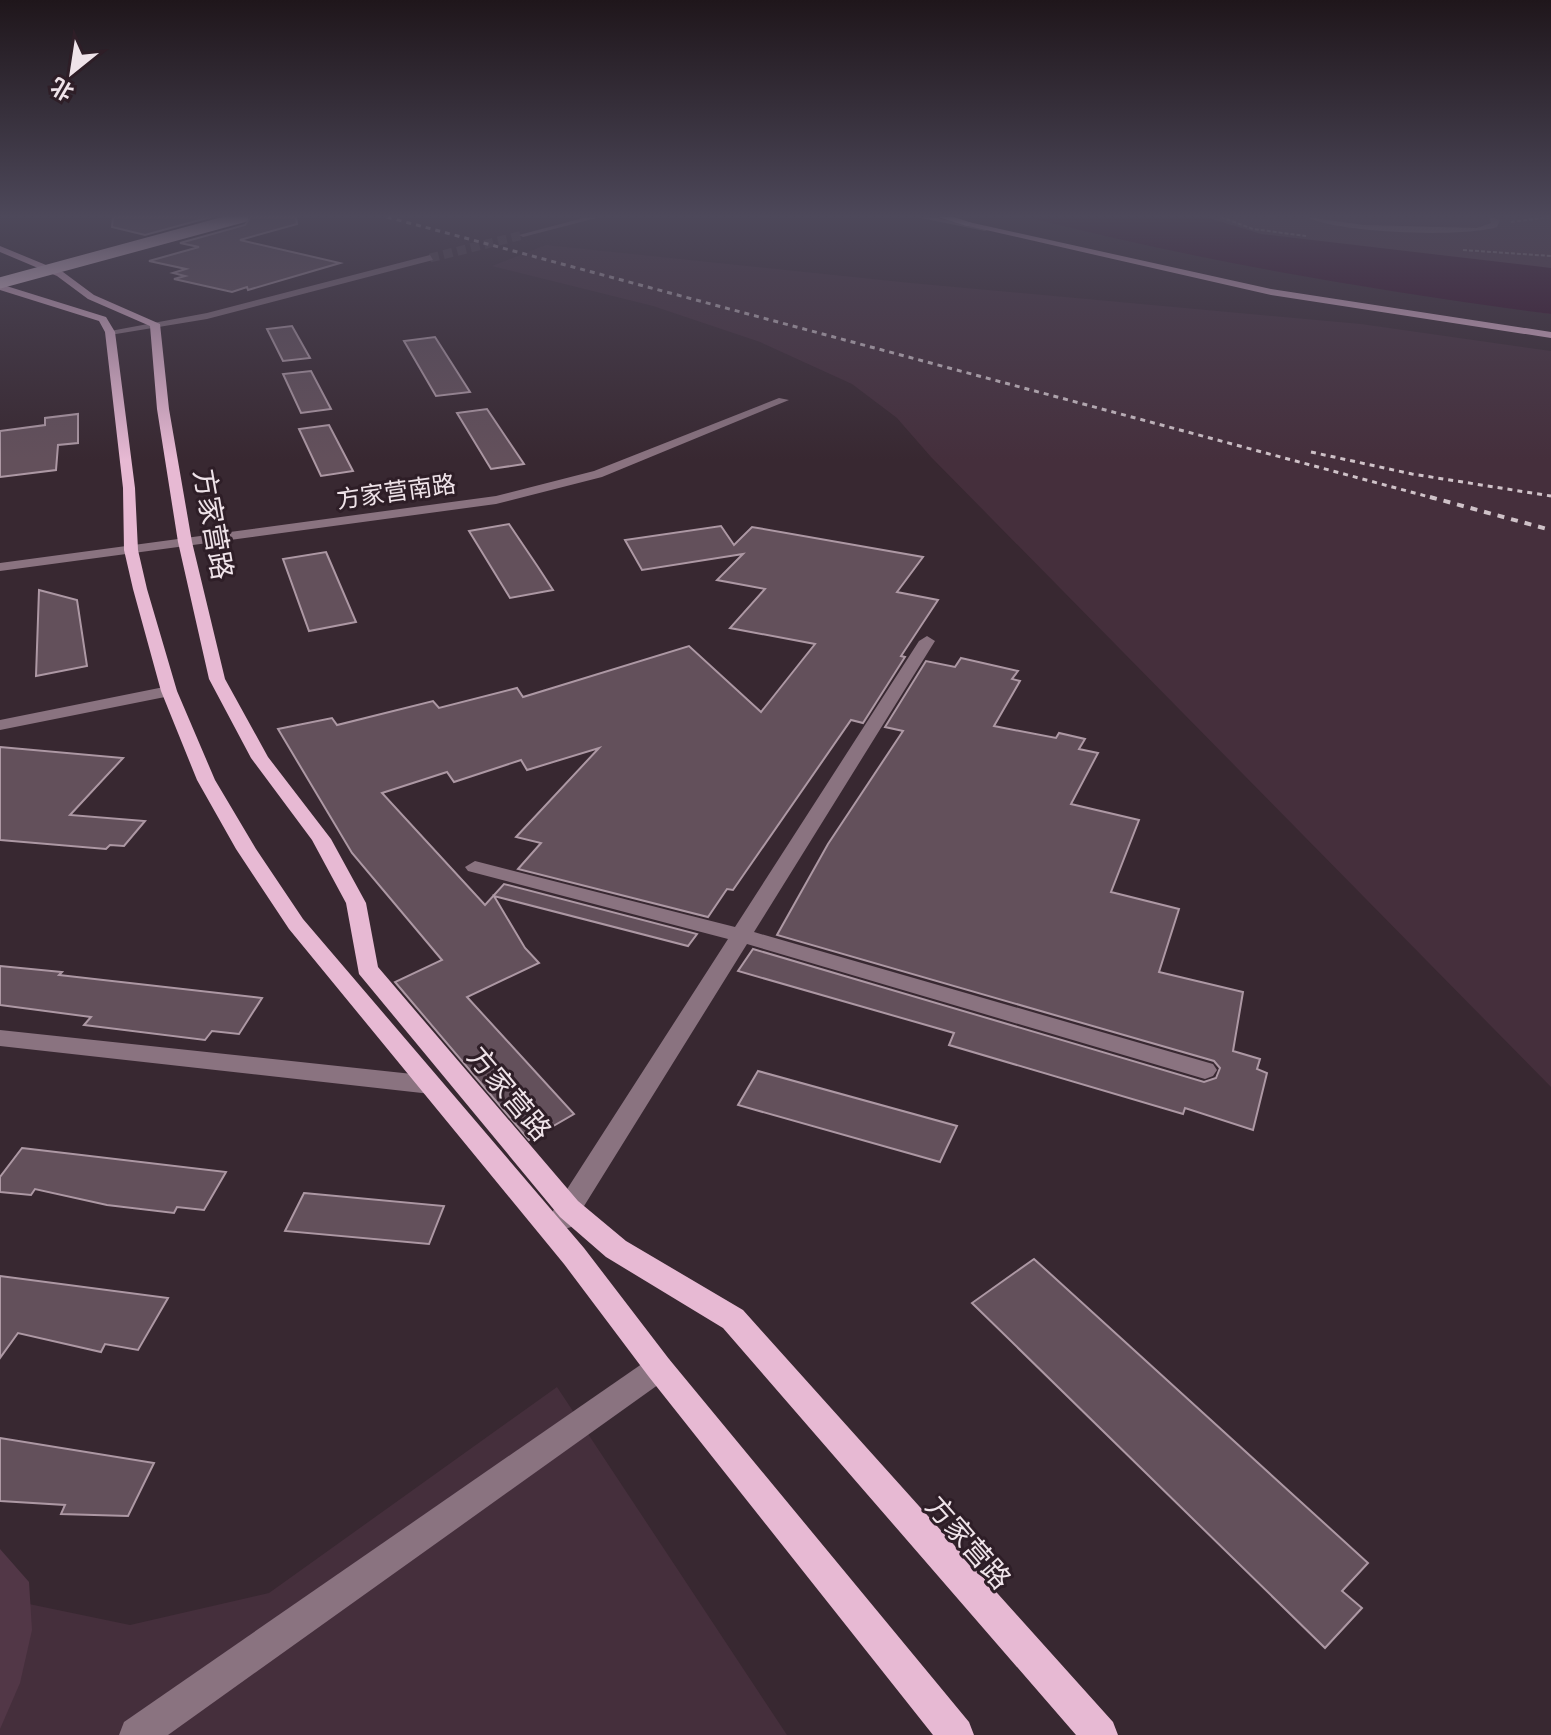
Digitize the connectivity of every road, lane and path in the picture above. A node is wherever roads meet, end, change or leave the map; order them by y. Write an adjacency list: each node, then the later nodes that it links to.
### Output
1 (44, 298): 8 (main road)
2 (95, 298): 6 (main road)
3 (276, 298): 6 (street)
4 (1310, 298): 9 (main road)
5 (1378, 298): 7 (main road)
6 (155, 324): 8 (street); 11 (main road, 方家营路)
7 (1551, 324)
8 (110, 332): 12 (main road, 方家营路)
9 (1551, 335)
10 (783, 400): 11 (street, 方家营南路)
11 (185, 542): 12 (street, 方家营南路); 22 (main road, 方家营路)
12 (131, 550): 13 (street, 方家营南路); 15 (main road, 方家营路)
13 (0, 567)
14 (927, 641): 18 (street)
15 (169, 691): 16 (street); 21 (main road, 方家营路)
16 (0, 725)
17 (475, 867): 18 (street)
18 (743, 936): 20 (street); 22 (street)
19 (0, 1038): 21 (street)
20 (1205, 1070)
21 (431, 1085): 23 (main road, 方家营路)
22 (569, 1209): 23 (street); 27 (main road, 方家营路)
23 (553, 1232): 24 (main road, 方家营路)
24 (659, 1368): 25 (street); 26 (main road, 方家营路)
25 (137, 1735)
26 (956, 1735)
27 (1100, 1735)

